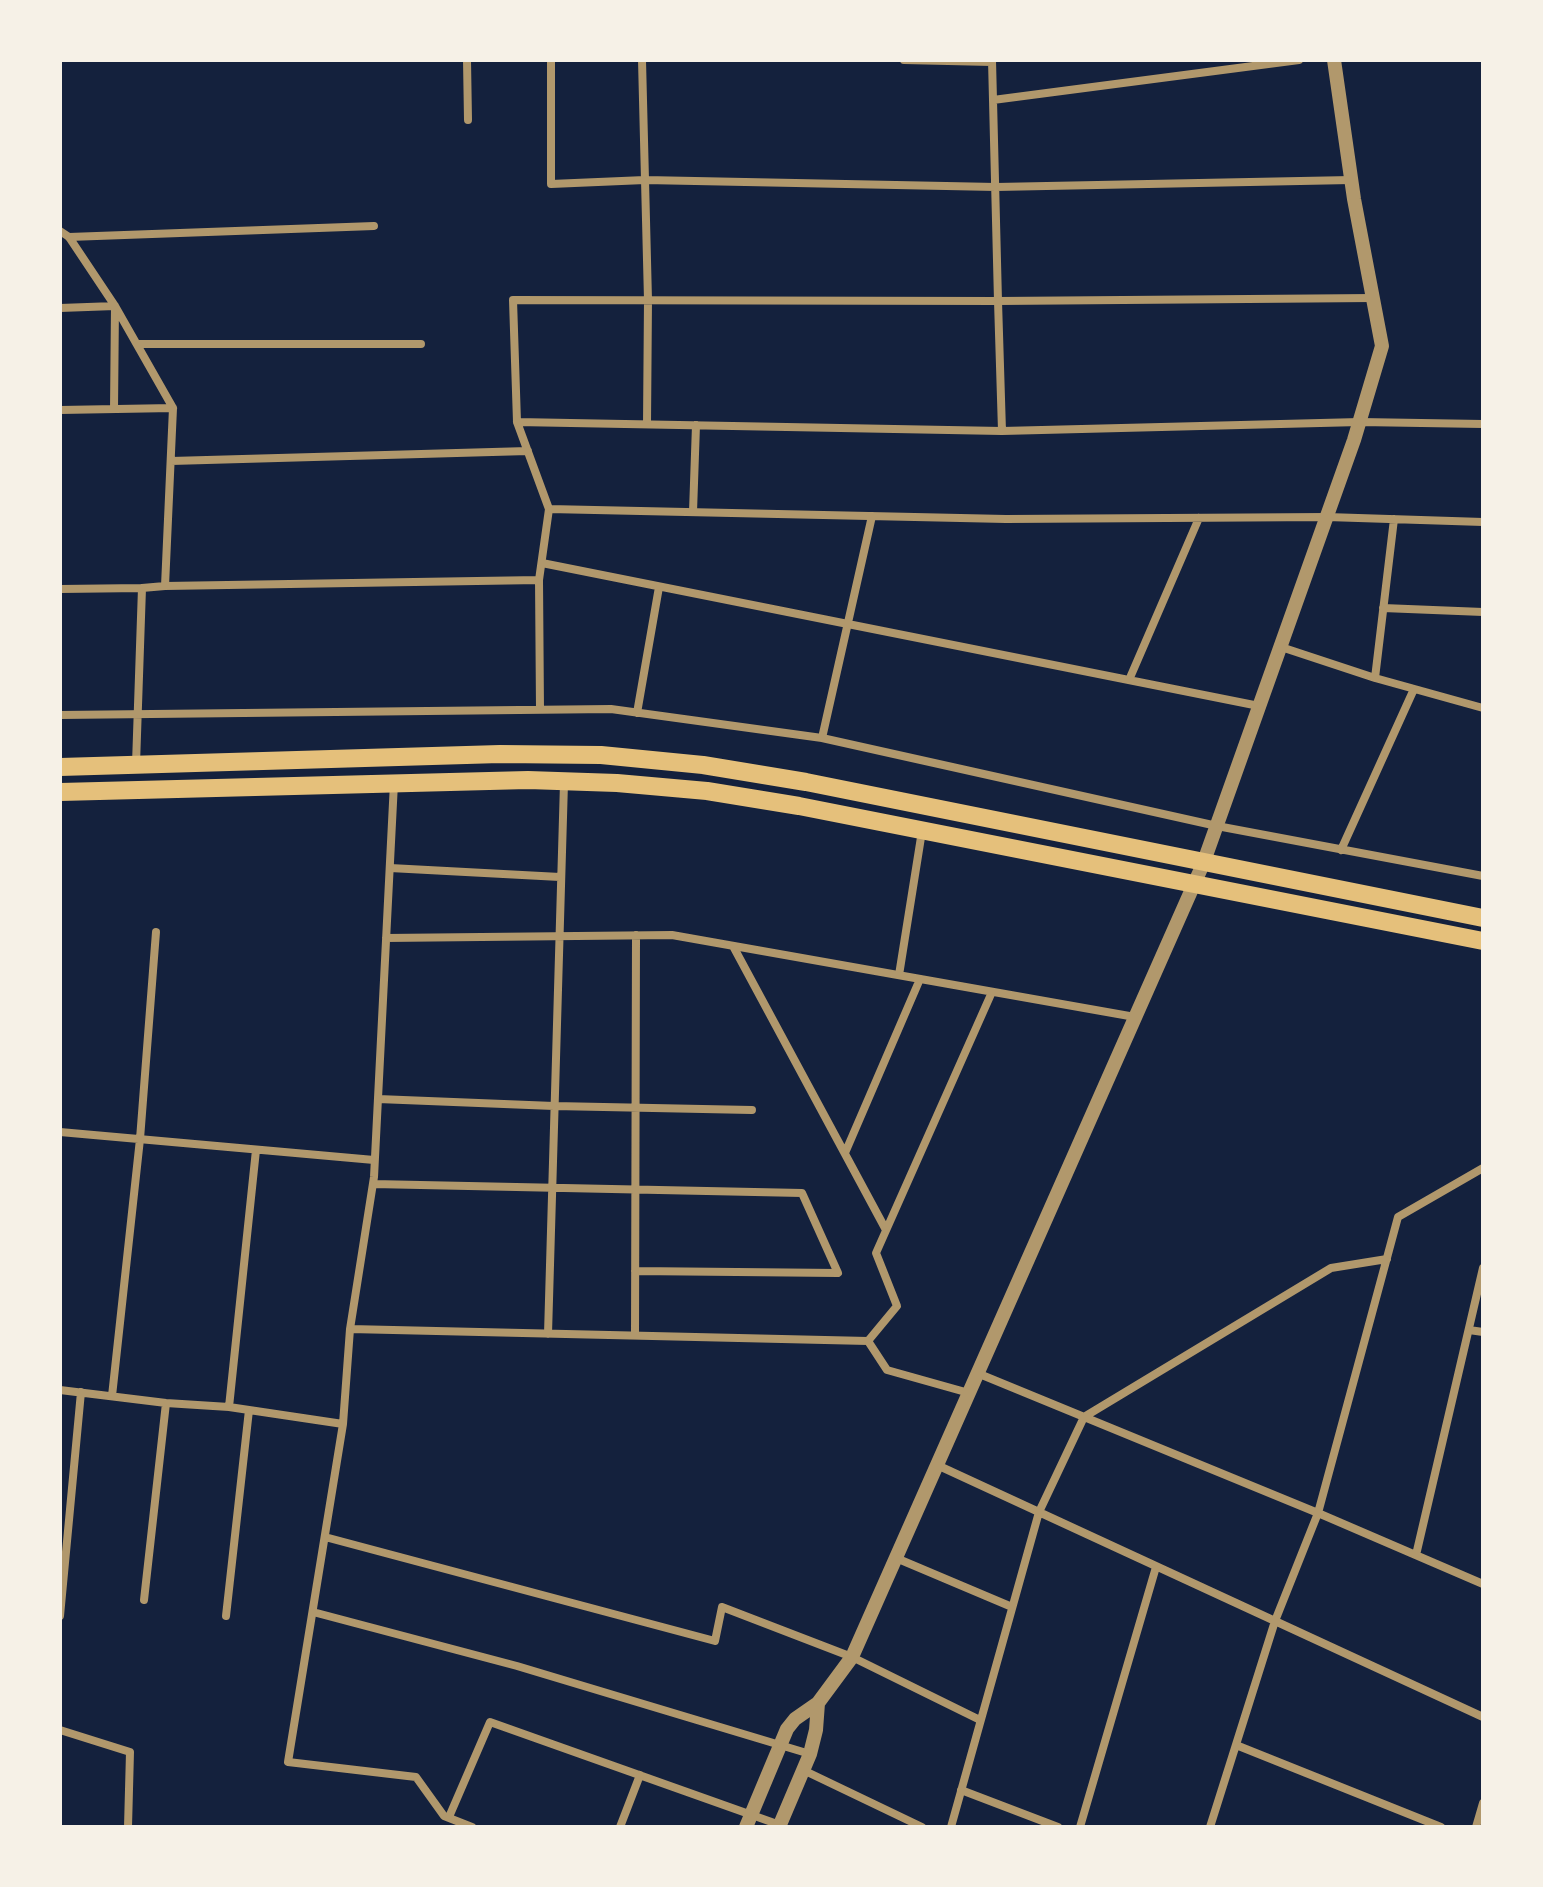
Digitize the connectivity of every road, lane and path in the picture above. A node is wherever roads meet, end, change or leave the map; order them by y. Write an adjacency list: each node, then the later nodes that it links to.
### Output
1 (467, 60): 9 (street)
2 (551, 60): 10 (street)
3 (642, 60): 10 (street)
4 (904, 60): 7 (street)
5 (1299, 60): 8 (street)
6 (1334, 60): 11 (street)
7 (992, 61): 8 (street)
8 (993, 100): 12 (street)
9 (468, 120)
10 (645, 180): 12 (street); 16 (street)
11 (1351, 180): 12 (street); 15 (street)
12 (996, 187): 17 (street)
13 (374, 226): 14 (street)
14 (64, 234): 18 (street)
15 (1373, 298): 17 (street); 26 (street)
16 (648, 300): 17 (street); 25 (street); 27 (street)
17 (998, 301): 30 (street)
18 (115, 306): 19 (street); 20 (street); 23 (street)
19 (60, 308)
20 (137, 344): 21 (street); 22 (street)
21 (421, 344)
22 (173, 408): 23 (street); 32 (street)
23 (114, 409): 24 (street)
24 (60, 410)
25 (517, 422): 27 (street); 31 (street)
26 (1360, 422): 28 (street); 30 (street); 36 (street)
27 (647, 424): 29 (street)
28 (1483, 424)
29 (696, 425): 30 (street); 34 (street)
30 (1002, 431)
31 (528, 451): 32 (street); 33 (street)
32 (171, 461): 42 (street)
33 (549, 509): 34 (street); 40 (street)
34 (693, 512): 35 (street)
35 (872, 516): 37 (street); 48 (street)
36 (1327, 517): 37 (street); 38 (street); 49 (street)
37 (1199, 518): 51 (street)
38 (1394, 519): 39 (street); 46 (street)
39 (1483, 522)
40 (542, 563): 41 (street); 43 (street)
41 (539, 580): 42 (street); 55 (street)
42 (165, 586): 44 (street)
43 (659, 587): 48 (street); 57 (street)
44 (142, 588): 45 (street); 56 (street)
45 (60, 589)
46 (1383, 608): 47 (street); 50 (street)
47 (1483, 612)
48 (848, 624): 51 (street); 59 (street)
49 (1281, 647): 50 (street); 53 (street)
50 (1375, 678): 52 (street)
51 (1129, 680): 53 (street)
52 (1414, 689): 54 (street); 67 (street)
53 (1259, 706): 65 (street)
54 (1483, 708)
55 (540, 710): 56 (street); 57 (street)
56 (138, 712): 58 (street); 60 (street)
57 (637, 713): 59 (street)
58 (60, 715)
59 (822, 738): 65 (street)
60 (136, 765): 61 (highway); 68 (highway)
61 (60, 767)
62 (564, 781): 63 (highway); 66 (highway); 71 (street)
63 (394, 782): 64 (highway); 69 (street)
64 (60, 792)
65 (1217, 826): 67 (street); 68 (street)
66 (922, 830): 72 (highway); 80 (street)
67 (1341, 850): 70 (street)
68 (1203, 864): 72 (street); 73 (highway)
69 (390, 868): 71 (street); 77 (street)
70 (1483, 876)
71 (560, 877): 76 (street)
72 (1195, 883): 78 (highway); 83 (street)
73 (1483, 918)
74 (156, 932): 89 (street)
75 (636, 935): 76 (street); 79 (street); 86 (street)
76 (558, 936): 77 (street); 85 (street)
77 (386, 938): 84 (street)
78 (1483, 941)
79 (733, 946): 80 (street); 91 (street)
80 (899, 975): 81 (street)
81 (920, 979): 82 (street); 91 (street)
82 (992, 992): 83 (street); 97 (street)
83 (1135, 1017): 107 (street)
84 (378, 1099): 85 (street); 92 (street)
85 (554, 1106): 86 (street); 95 (street)
86 (635, 1106): 87 (street); 96 (street)
87 (752, 1110)
88 (60, 1132): 89 (street)
89 (140, 1139): 90 (street); 111 (street)
90 (256, 1150): 92 (street); 113 (street)
91 (845, 1153): 97 (street)
92 (374, 1160): 94 (street)
93 (1483, 1168): 98 (street)
94 (373, 1184): 95 (street); 101 (street)
95 (552, 1186): 96 (street); 104 (street)
96 (635, 1189): 100 (street); 100 (street)
97 (886, 1230): 106 (street)
98 (1387, 1259): 115 (street); 119 (street)
99 (1483, 1268): 102 (street)
100 (635, 1271): 105 (street)
101 (350, 1329): 104 (street); 116 (street)
102 (1469, 1330): 103 (street); 121 (street)
103 (1483, 1332)
104 (548, 1334): 105 (street)
105 (635, 1335): 106 (street)
106 (868, 1341): 110 (street)
107 (977, 1373): 110 (street); 115 (street)
108 (60, 1390): 109 (street)
109 (81, 1392): 111 (street); 128 (street)
110 (969, 1393): 117 (street)
111 (112, 1396): 112 (street)
112 (166, 1403): 113 (street); 125 (street)
113 (229, 1407): 114 (street)
114 (249, 1410): 116 (street); 129 (street)
115 (1084, 1417): 118 (street); 119 (street)
116 (343, 1424): 120 (street)
117 (937, 1465): 118 (street); 122 (street)
118 (1039, 1512): 123 (street); 126 (street)
119 (1318, 1513): 121 (street); 130 (street)
120 (325, 1537): 127 (street); 131 (street)
121 (1416, 1555): 124 (street)
122 (896, 1558): 126 (street); 131 (street)
123 (1156, 1567): 130 (street); 153 (street)
124 (1483, 1584)
125 (144, 1600)
126 (1012, 1607): 134 (street)
127 (313, 1612): 137 (street); 143 (street)
128 (60, 1616)
129 (226, 1616)
130 (1275, 1621): 133 (street); 136 (street)
131 (852, 1657): 132 (street); 134 (street)
132 (818, 1703): 137 (street); 138 (street)
133 (1483, 1717)
134 (980, 1720): 141 (street)
135 (60, 1730): 147 (street)
136 (1236, 1745): 154 (street); 155 (street)
137 (781, 1746): 138 (street); 144 (street)
138 (810, 1754): 139 (street)
139 (803, 1770): 145 (street); 146 (street)
140 (640, 1775): 143 (street); 144 (street); 149 (street)
141 (961, 1790): 151 (street); 152 (street)
142 (1483, 1803): 156 (street)
143 (449, 1817): 148 (street)
144 (748, 1821): 146 (street)
145 (909, 1824): 150 (street)
146 (780, 1826)
147 (128, 1827)
148 (472, 1827)
149 (620, 1827)
150 (922, 1827)
151 (951, 1827)
152 (1058, 1827)
153 (1080, 1827)
154 (1210, 1827)
155 (1441, 1827)
156 (1476, 1827)

